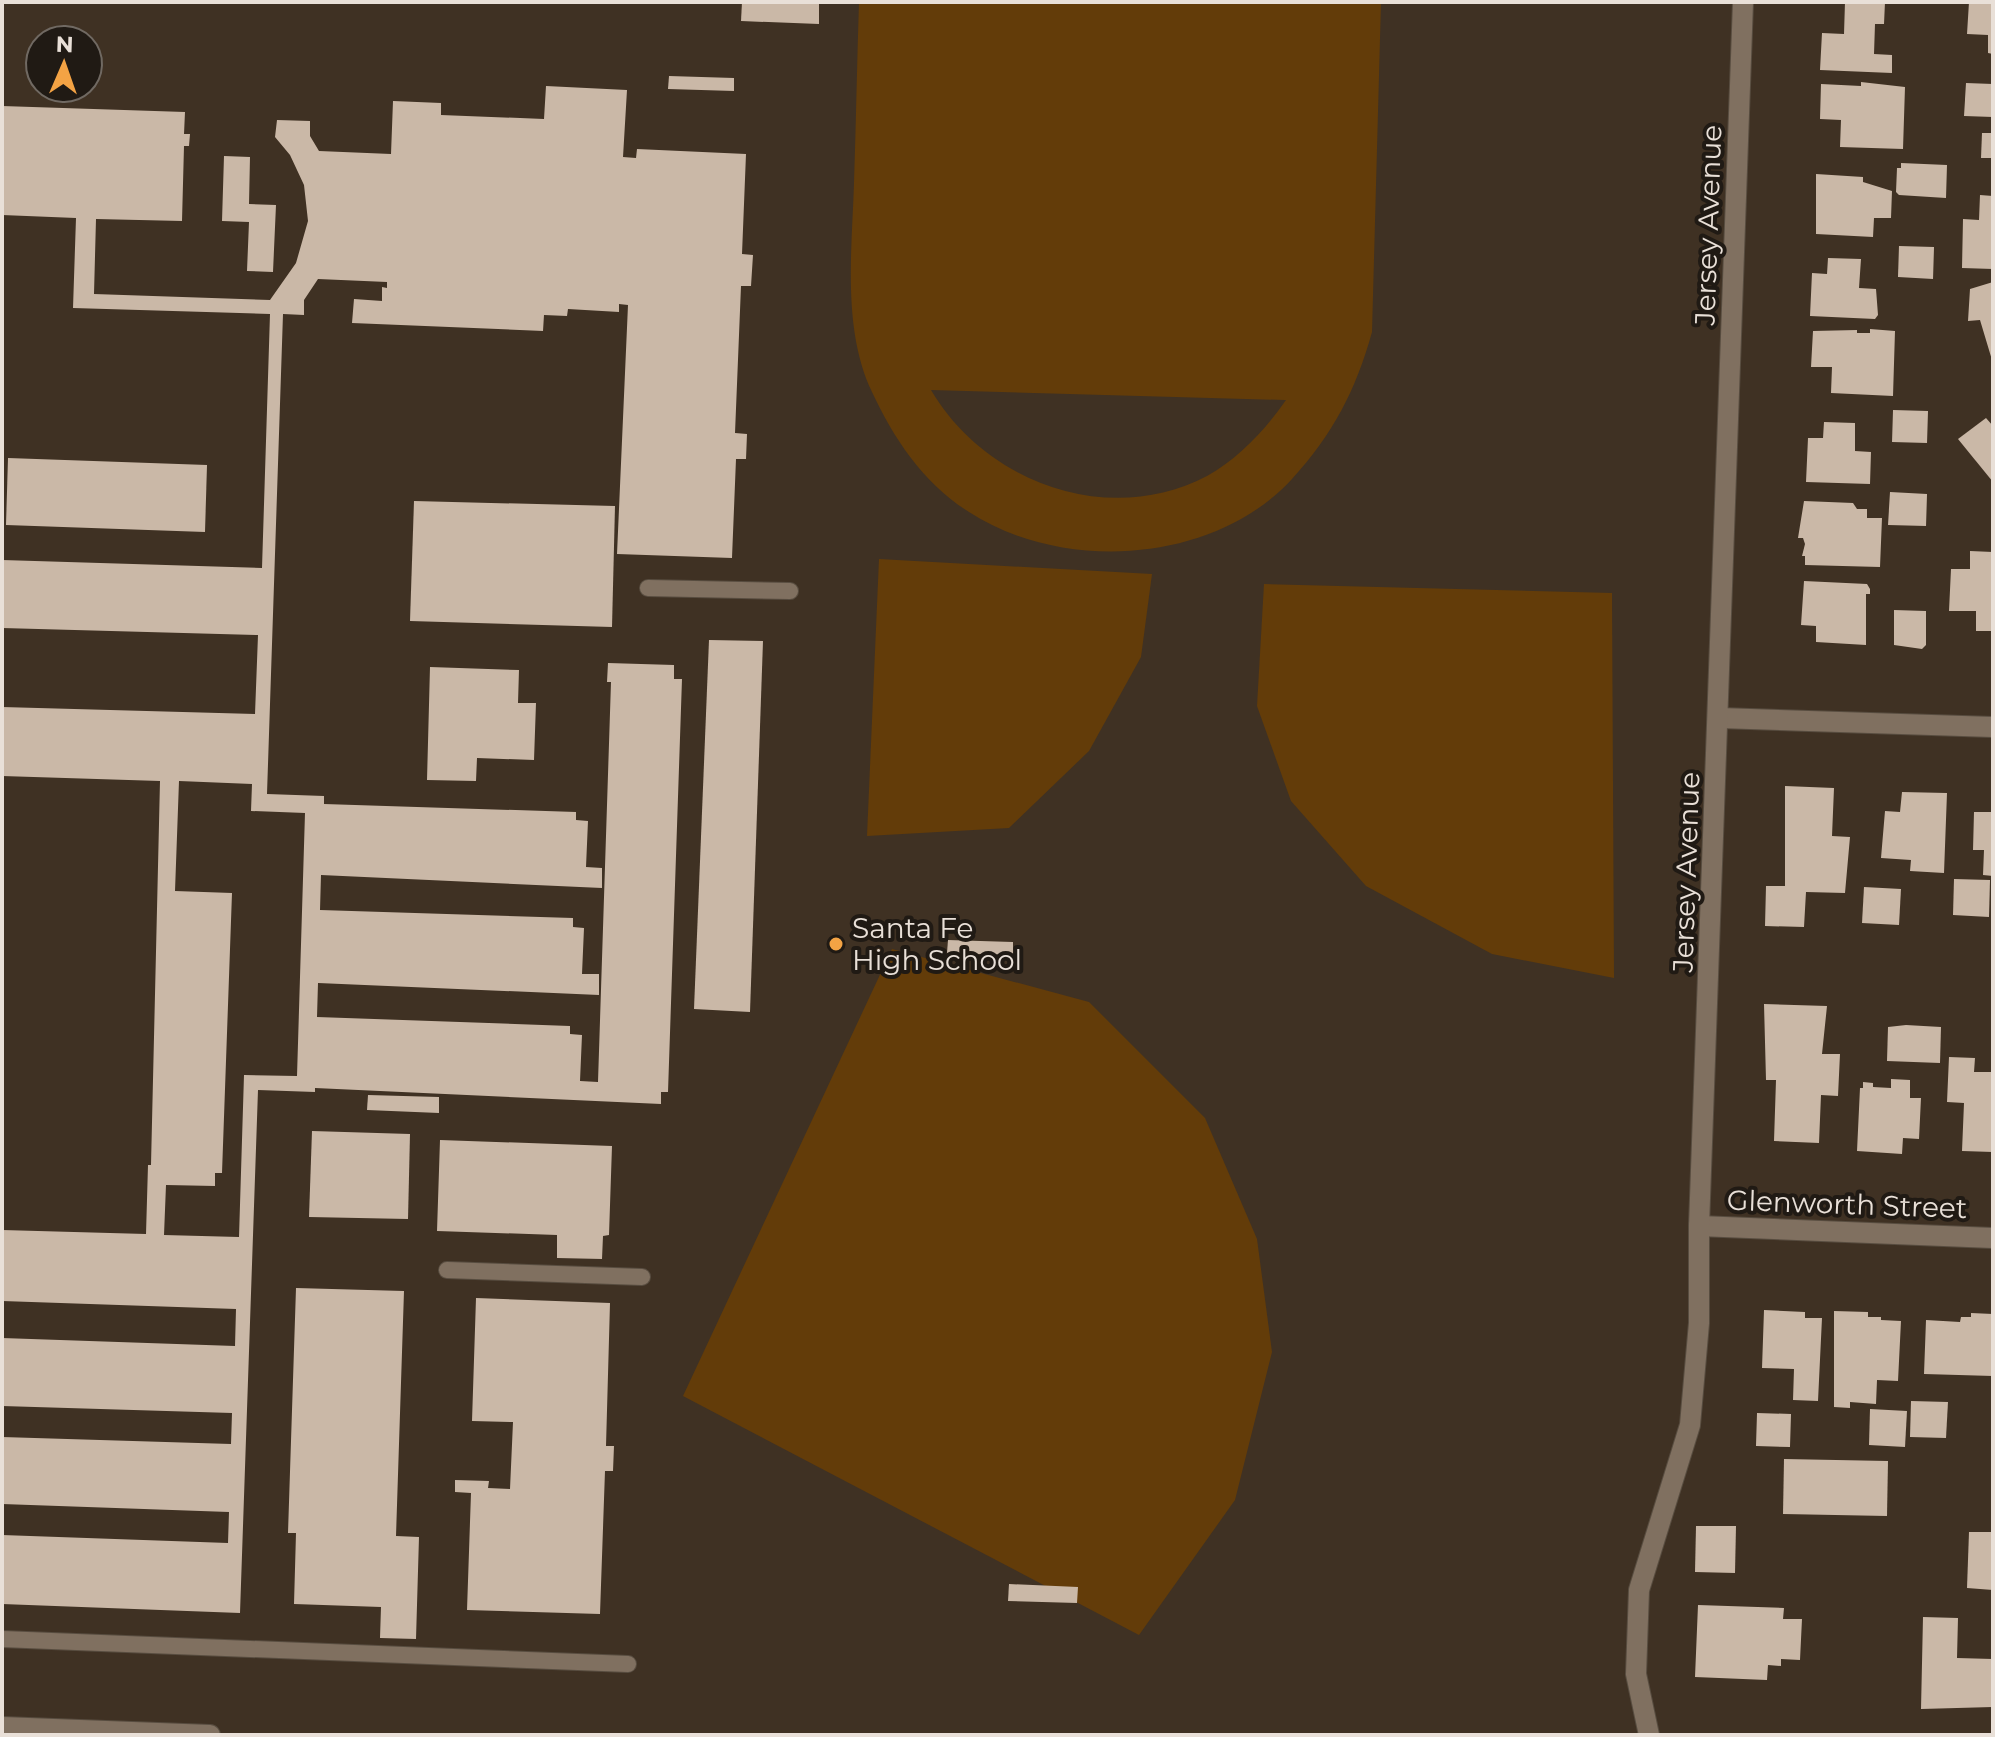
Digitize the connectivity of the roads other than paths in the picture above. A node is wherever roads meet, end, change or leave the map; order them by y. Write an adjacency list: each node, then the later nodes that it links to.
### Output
1 (1743, 2): 4 (street, Jersey Avenue)
2 (648, 588): 3 (lane)
3 (790, 591)
4 (1720, 718): 5 (street); 6 (street, Jersey Avenue)
5 (1993, 727)
6 (1699, 1226): 7 (street, Glenworth Street); 14 (street, Jersey Avenue)
7 (1993, 1238)
8 (447, 1270): 9 (lane)
9 (642, 1277)
10 (2, 1639): 11 (lane)
11 (628, 1664)
12 (2, 1727): 13 (street)
13 (210, 1735)
14 (1649, 1735)

